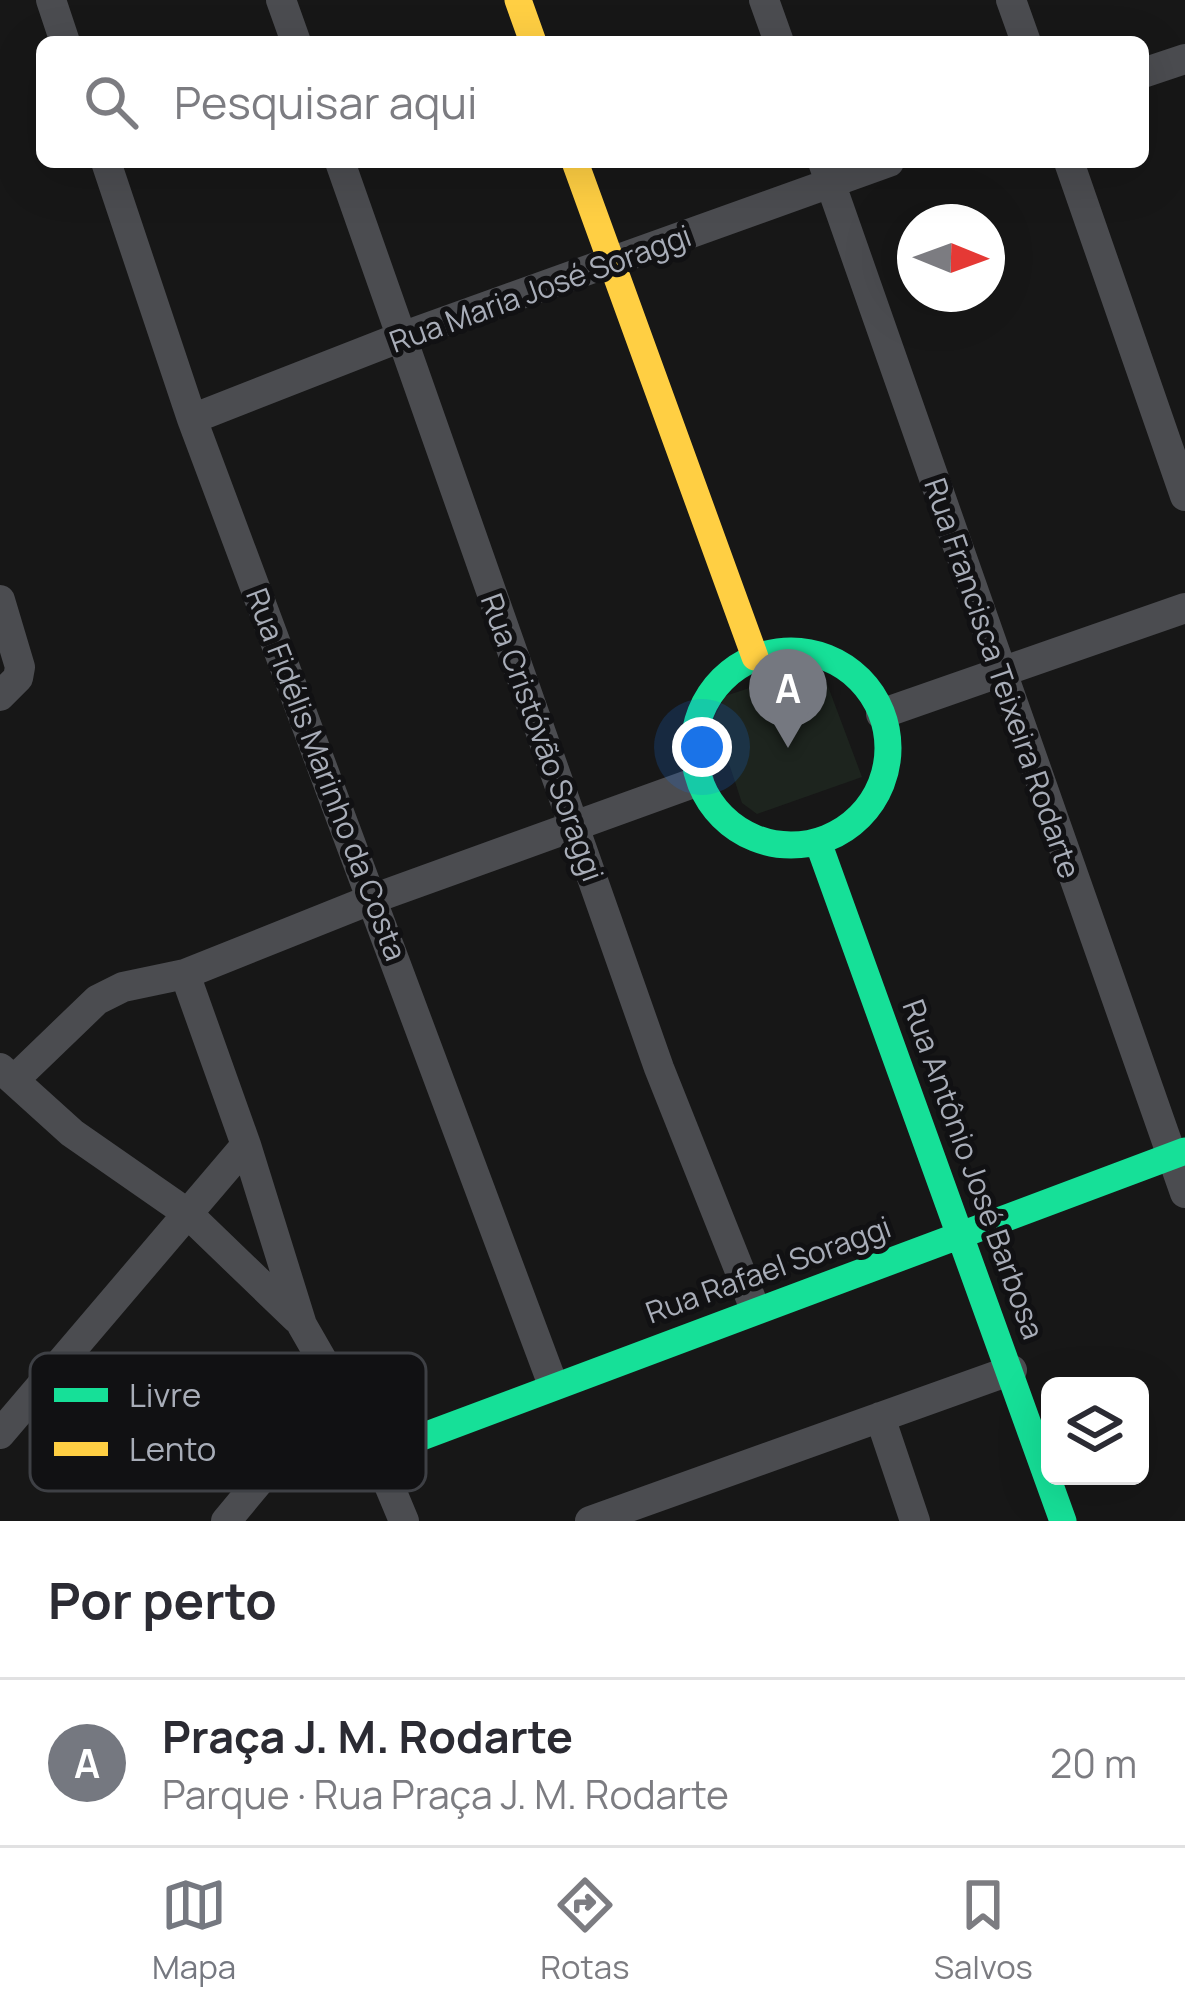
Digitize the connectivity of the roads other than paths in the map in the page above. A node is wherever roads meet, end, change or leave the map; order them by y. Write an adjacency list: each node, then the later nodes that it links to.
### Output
1 (51, 0): 6 (street)
2 (281, 0): 7 (street)
3 (518, 0): 8 (street)
4 (764, 0): 9 (street)
5 (1011, 0): 10 (street)
6 (63, 36)
7 (294, 36)
8 (531, 36)
9 (777, 36)
10 (1024, 36)
11 (1185, 58): 12 (street)
12 (1149, 72)
13 (108, 168): 20 (street, Rua Fidélis Marinho da Costa)
14 (342, 168): 19 (street, Rua Cristóvão Soraggi)
15 (577, 168): 18 (street)
16 (1071, 168): 21 (street)
17 (826, 172): 18 (street, Rua Maria José Soraggi); 25 (street, Rua Francisca Teixeira Rodarte)
18 (611, 263): 19 (street, Rua Maria José Soraggi); 24 (street)
19 (404, 336): 20 (street, Rua Maria José Soraggi); 29 (street, Rua Cristóvão Soraggi)
20 (193, 418): 31 (street, Rua Fidélis Marinho da Costa)
21 (1185, 496)
22 (0, 600): 26 (street)
23 (1185, 608): 25 (street)
24 (755, 657): 27 (street); 28 (street)
25 (999, 672): 27 (street); 35 (street, Rua Francisca Teixeira Rodarte)
26 (0, 696)
27 (881, 713): 30 (street)
28 (699, 781): 29 (street); 30 (street)
29 (576, 829): 31 (street); 39 (street, Rua Cristóvão Soraggi)
30 (818, 842): 38 (street, Rua Antônio José Barbosa)
31 (374, 898): 32 (street); 44 (street, Rua Fidélis Marinho da Costa)
32 (184, 974): 33 (street); 34 (street)
33 (8, 1073): 37 (street)
34 (247, 1145): 37 (street); 40 (street)
35 (1179, 1154): 36 (street, Rua Francisca Teixeira Rodarte); 38 (street, Rua Rafael Soraggi)
36 (1185, 1193)
37 (187, 1213): 40 (street); 41 (street)
38 (963, 1232): 39 (street, Rua Rafael Soraggi); 43 (street, Rua Antônio José Barbosa)
39 (755, 1309): 44 (street, Rua Rafael Soraggi)
40 (302, 1325): 42 (street)
41 (69, 1353)
42 (317, 1353)
43 (1012, 1370): 46 (street); 55 (street, Rua Antônio José Barbosa)
44 (553, 1385): 48 (street, Rua Rafael Soraggi)
45 (30, 1399): 47 (street)
46 (880, 1418): 53 (street); 54 (street)
47 (0, 1434)
48 (426, 1435)
49 (251, 1491): 51 (street)
50 (391, 1491): 52 (street)
51 (226, 1521)
52 (404, 1521)
53 (590, 1521)
54 (915, 1521)
55 (1063, 1521)

